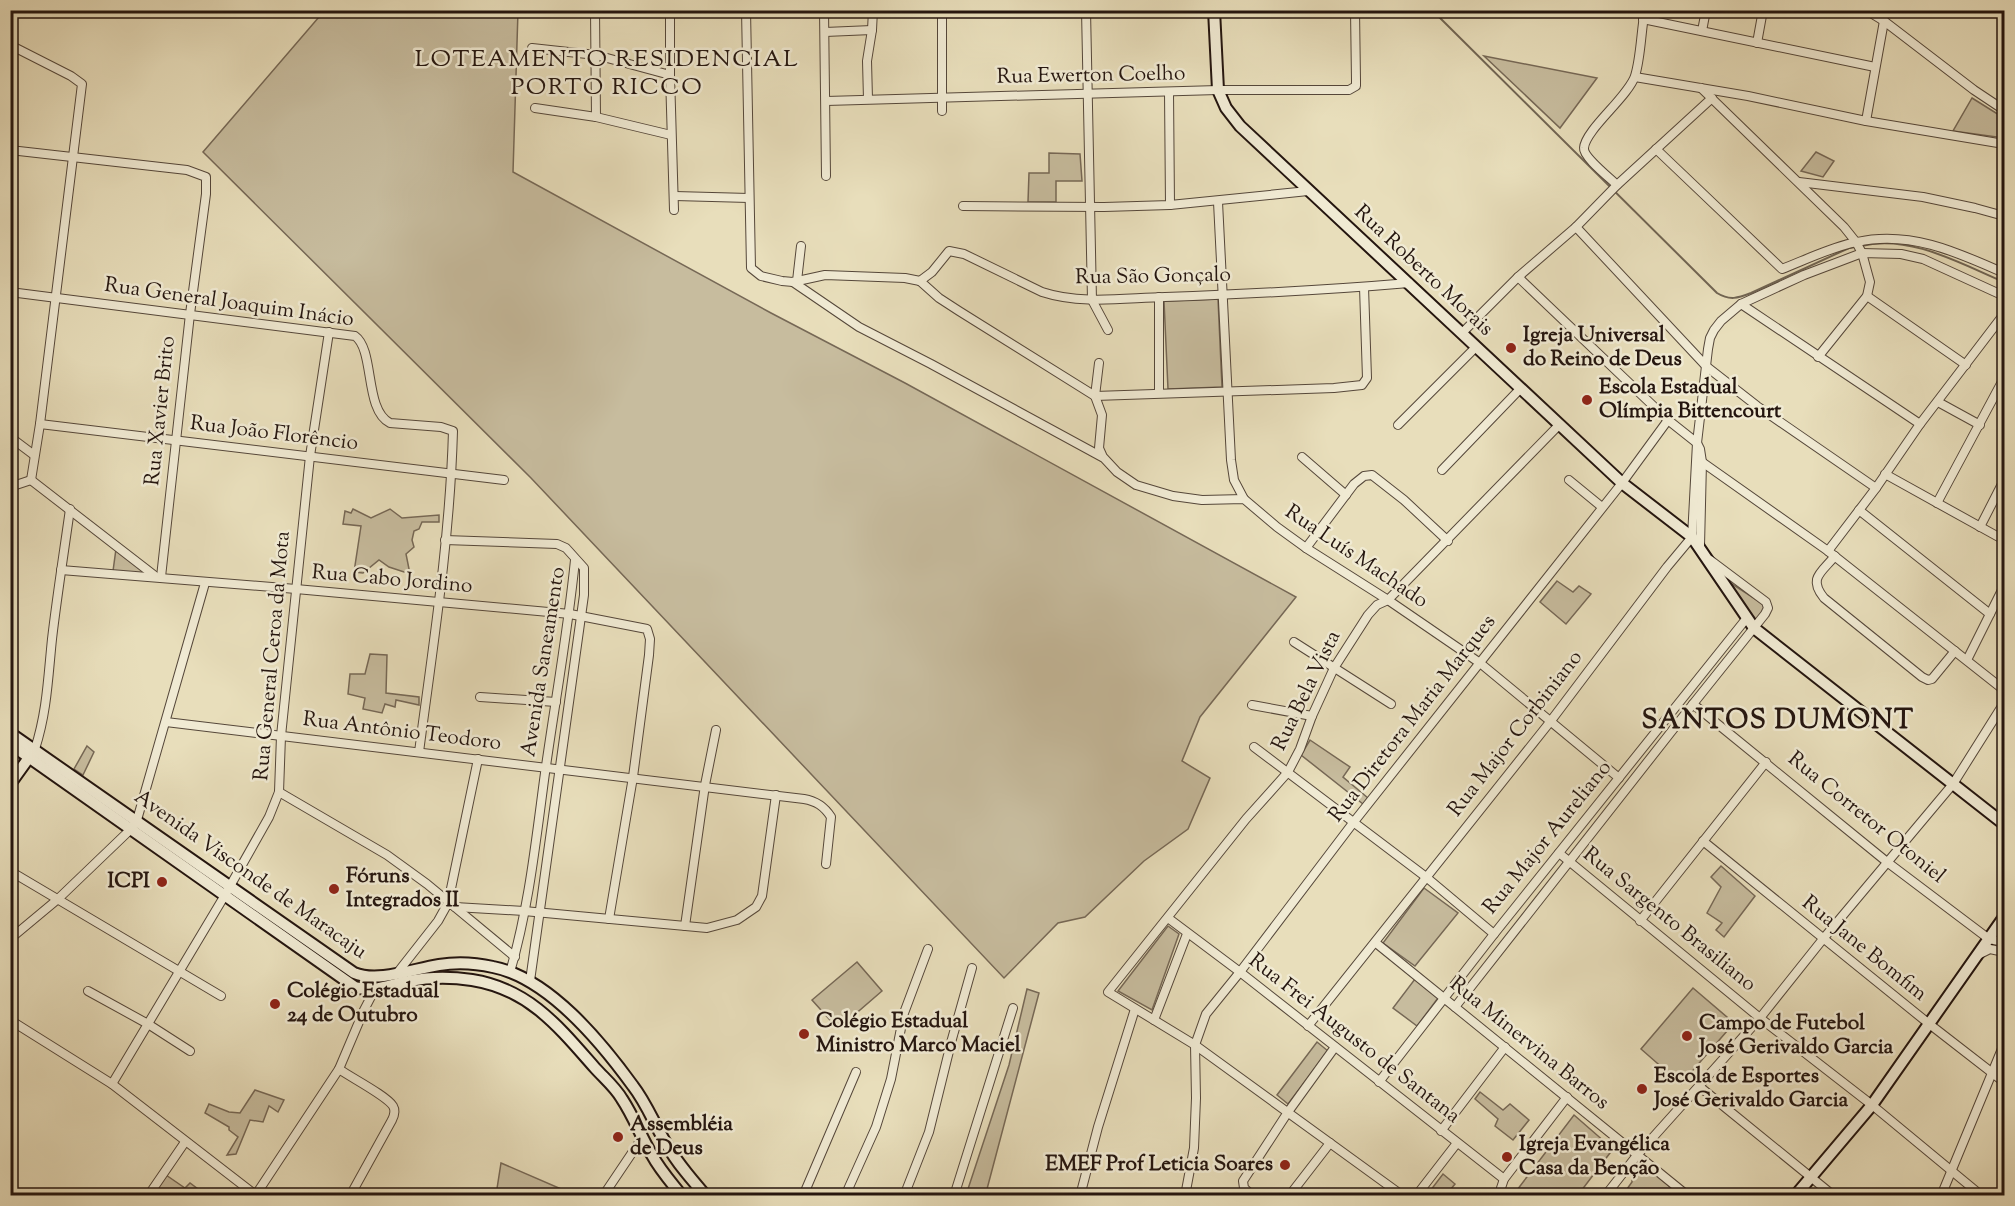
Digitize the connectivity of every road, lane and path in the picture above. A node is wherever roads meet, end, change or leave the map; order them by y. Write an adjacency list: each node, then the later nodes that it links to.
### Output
1 (595, 10): 23 (street)
2 (659, 10): 14 (street)
3 (746, 10): 50 (street)
4 (825, 10): 19 (street)
5 (873, 10): 17 (street)
6 (942, 10): 31 (street)
7 (1086, 10): 30 (street)
8 (1214, 10): 28 (street, Rua Roberto Morais)
9 (1355, 10): 28 (street, Rua Ewerton Coelho)
10 (1639, 10): 15 (street)
11 (1706, 10): 18 (street)
12 (1763, 10): 20 (street)
13 (1866, 10): 16 (street)
14 (670, 12): 25 (street)
15 (1644, 15): 18 (street); 26 (street)
16 (1884, 21): 24 (street); 36 (street)
17 (872, 30): 19 (street); 33 (street)
18 (1702, 31): 20 (street)
19 (825, 32): 34 (street)
20 (1757, 43): 24 (street)
21 (10, 45): 44 (street)
22 (532, 48): 23 (street)
23 (596, 55): 25 (street); 38 (street)
24 (1875, 67): 39 (street)
25 (670, 75): 40 (street)
26 (1635, 77): 27 (street); 47 (street)
27 (1700, 87): 32 (street); 39 (street)
28 (1218, 90): 29 (street, Rua Ewerton Coelho); 48 (street, Rua Roberto Morais)
29 (1169, 92): 30 (street, Rua Ewerton Coelho); 52 (street)
30 (1087, 93): 31 (street, Rua Ewerton Coelho); 54 (street)
31 (942, 98): 33 (street, Rua Ewerton Coelho); 37 (street)
32 (1712, 98): 42 (street); 46 (street)
33 (868, 99): 34 (street, Rua Ewerton Coelho)
34 (826, 101): 45 (street)
35 (535, 108): 38 (street)
36 (2004, 110)
37 (942, 111)
38 (596, 117): 40 (street)
39 (1866, 121): 41 (street)
40 (671, 135): 49 (street)
41 (2004, 144)
42 (1656, 149): 47 (street); 58 (street)
43 (10, 150): 44 (street)
44 (72, 158): 72 (street); 75 (street, Rua Xavier Brito)
45 (826, 176)
46 (1799, 182): 56 (street); 58 (street)
47 (1617, 185): 57 (street)
48 (1308, 191): 51 (street); 65 (street, Rua Roberto Morais)
49 (675, 196): 50 (street); 55 (street)
50 (749, 198): 63 (street)
51 (1218, 202): 52 (street); 68 (street)
52 (1170, 205): 54 (street)
53 (963, 206): 54 (street)
54 (1090, 207): 73 (street)
55 (674, 210)
56 (2004, 216)
57 (1576, 227): 62 (street); 84 (street)
58 (1856, 242): 60 (street); 61 (street)
59 (801, 246): 63 (street)
60 (1862, 253): 69 (street); 70 (street); 74 (street)
61 (2004, 273)
62 (1518, 277): 79 (street); 91 (street)
63 (795, 281): 64 (street); 102 (street)
64 (920, 281): 73 (street, Rua São Gonçalo); 89 (street)
65 (1409, 283): 66 (street, Rua São Gonçalo); 79 (street, Rua Roberto Morais)
66 (1364, 287): 68 (street, Rua São Gonçalo); 87 (street)
67 (10, 292): 72 (street, Rua General Joaquim Inácio)
68 (1224, 295): 71 (street, Rua São Gonçalo); 87 (street)
69 (1868, 296): 81 (street); 83 (street)
70 (2004, 296)
71 (1159, 297): 73 (street, Rua São Gonçalo); 88 (street)
72 (54, 298): 75 (street, Rua General Joaquim Inácio); 92 (street)
73 (1092, 300): 77 (street)
74 (1741, 304): 81 (street); 84 (street)
75 (190, 314): 78 (street, Rua General Joaquim Inácio); 98 (street, Rua Xavier Brito)
76 (2004, 314): 83 (street)
77 (1108, 330)
78 (329, 332): 101 (street, Rua General Ceroa da Mota); 106 (street, Rua General Joaquim Inácio)
79 (1462, 333): 80 (street, Rua Roberto Morais)
80 (1476, 347): 86 (street, Rua Roberto Morais); 94 (street)
81 (1818, 357): 93 (street)
82 (1099, 363): 89 (street)
83 (1966, 365): 90 (street)
84 (1707, 367): 99 (street); 114 (street)
85 (2004, 378): 96 (street)
86 (1520, 389): 95 (street, Rua Roberto Morais); 105 (street)
87 (1227, 392): 88 (street); 116 (street)
88 (1159, 393): 89 (street)
89 (1095, 396): 102 (street)
90 (1938, 402): 93 (street); 96 (street)
91 (1668, 420): 99 (street); 112 (street, Rua Diretora Maria Marques)
92 (40, 424): 98 (street, Rua João Florêncio); 100 (street)
93 (1920, 424): 107 (street)
94 (1398, 425)
95 (1559, 425): 112 (street, Rua Roberto Morais); 125 (street, Rua Bela Vista)
96 (1980, 425): 117 (street)
97 (10, 437): 100 (street)
98 (176, 440): 101 (street, Rua João Florêncio); 132 (street, Rua Xavier Brito)
99 (1697, 443): 104 (street); 122 (street)
100 (34, 455): 108 (street)
101 (310, 456): 106 (street, Rua João Florêncio); 135 (street, Rua General Ceroa da Mota)
102 (1103, 457): 116 (street)
103 (1302, 457): 115 (street)
104 (1702, 462): 126 (street); 128 (street)
105 (1443, 470)
106 (452, 474): 109 (street, Rua João Florêncio); 123 (street)
107 (1885, 474): 114 (street); 117 (street)
108 (31, 480): 113 (street); 119 (street)
109 (504, 480)
110 (1569, 480): 118 (street)
111 (2004, 480): 121 (street)
112 (1622, 483): 118 (street, Rua Diretora Maria Marques); 122 (street, Rua Roberto Morais)
113 (10, 487)
114 (1876, 488): 120 (street)
115 (1346, 495): 125 (street); 127 (street)
116 (1244, 499): 127 (street, Rua Luís Machado)
117 (1937, 503): 121 (street)
118 (1602, 507): 146 (street, Rua Diretora Maria Marques)
119 (70, 509): 131 (street); 132 (street)
120 (1859, 510): 128 (street); 139 (street)
121 (1980, 527): 124 (street)
122 (1692, 537): 126 (street, Rua Roberto Morais); 157 (street, Rua Major Corbiniano)
123 (445, 540): 130 (street); 137 (street)
124 (2004, 540)
125 (1448, 541): 136 (street, Rua Bela Vista)
126 (1700, 546): 129 (street)
127 (1306, 548): 136 (street, Rua Luís Machado)
128 (1831, 554): 144 (street); 144 (street)
129 (1708, 558): 141 (street); 142 (street, Rua Major Aureliano)
130 (574, 560): 138 (street, Avenida Saneamento); 140 (street, Avenida Saneamento)
131 (61, 570): 132 (street, Rua Cabo Jordino); 164 (street)
132 (159, 577): 133 (street, Rua Cabo Jordino)
133 (205, 583): 135 (street, Rua Cabo Jordino); 156 (street)
134 (2004, 586): 139 (street)
135 (296, 589): 137 (street, Rua Cabo Jordino); 160 (street, Rua General Ceroa da Mota)
136 (1388, 600): 146 (street, Rua Luís Machado); 147 (street, Rua Bela Vista)
137 (439, 602): 138 (street, Rua Cabo Jordino); 163 (street)
138 (570, 614): 140 (street, Rua Cabo Jordino); 150 (street, Avenida Saneamento)
139 (1990, 614): 145 (street)
140 (581, 616): 168 (street, Avenida Saneamento); 170 (street, Rua Cabo Jordino)
141 (1746, 619): 142 (street); 171 (street, Rua Major Aureliano)
142 (1754, 628): 153 (street, Rua Major Aureliano); 173 (street)
143 (1293, 642): 147 (street)
144 (1955, 651): 145 (street)
145 (1967, 660): 148 (street)
146 (1480, 663): 157 (street, Rua Luís Machado); 177 (street, Rua Diretora Maria Marques)
147 (1334, 668): 152 (street); 155 (street, Rua Bela Vista)
148 (2004, 690)
149 (480, 697): 150 (street)
150 (556, 702): 167 (street, Avenida Saneamento)
151 (2004, 703): 173 (street)
152 (1390, 704)
153 (1693, 704): 166 (street, Rua Corretor Otoniel); 184 (street, Rua Major Aureliano)
154 (1252, 705): 155 (street)
155 (1312, 716): 169 (street, Rua Bela Vista)
156 (165, 722): 160 (street, Rua Antônio Teodoro); 179 (street)
157 (1550, 722): 171 (street, Rua Luís Machado); 188 (street, Rua Major Corbiniano)
158 (716, 729): 174 (street)
159 (10, 733): 164 (street, Avenida Visconde de Maracaju)
160 (281, 736): 163 (street, Rua Antônio Teodoro); 175 (street, Rua General Ceroa da Mota)
161 (10, 744): 164 (street, Avenida Visconde de Maracaju)
162 (1254, 747): 169 (street)
163 (419, 752): 165 (street, Rua Antônio Teodoro)
164 (32, 753): 172 (street); 179 (street, Avenida Visconde de Maracaju)
165 (478, 759): 167 (street, Rua Antônio Teodoro); 191 (street)
166 (1766, 762): 180 (street); 185 (street, Rua Corretor Otoniel)
167 (546, 767): 168 (street, Rua Antônio Teodoro); 181 (street, Avenida Saneamento)
168 (559, 769): 170 (street, Rua Antônio Teodoro); 182 (street, Avenida Saneamento)
169 (1288, 772): 177 (street); 195 (street, Rua Bela Vista)
170 (633, 777): 174 (street, Rua Antônio Teodoro); 196 (street)
171 (1619, 778): 183 (street, Rua Major Aureliano)
172 (10, 784)
173 (1953, 784): 178 (street); 185 (street)
174 (705, 786): 176 (street, Rua Antônio Teodoro); 198 (street)
175 (279, 792): 189 (street, Rua General Ceroa da Mota); 191 (street)
176 (776, 795): 186 (street, Rua Antônio Teodoro); 198 (street)
177 (1353, 823): 188 (street); 214 (street, Rua Diretora Maria Marques)
178 (2004, 824)
179 (134, 825): 189 (street, Avenida Visconde de Maracaju); 190 (street)
180 (1703, 841): 197 (street); 202 (street, Rua Jane Bomfim)
181 (535, 845): 182 (street); 192 (street, Avenida Saneamento)
182 (548, 847): 193 (street, Avenida Saneamento)
183 (1559, 853): 184 (street, Rua Sargento Brasiliano); 200 (street, Rua Major Aureliano)
184 (1570, 861): 197 (street, Rua Sargento Brasiliano); 220 (street, Rua Major Aureliano)
185 (1887, 862): 202 (street); 203 (street, Rua Corretor Otoniel)
186 (826, 864)
187 (10, 871): 190 (street)
188 (1426, 877): 200 (street); 205 (street, Rua Major Corbiniano)
189 (227, 890): 211 (street, Rua General Ceroa da Mota); 212 (street, Avenida Visconde de Maracaju); 216 (street, Avenida Visconde de Maracaju)
190 (58, 899): 201 (street); 211 (street)
191 (452, 905): 192 (street); 209 (street); 212 (street)
192 (524, 911): 193 (street); 209 (street, Avenida Saneamento)
193 (539, 913): 196 (street); 215 (street, Avenida Saneamento)
194 (2004, 917): 203 (street)
195 (1168, 918): 199 (street, Rua Frei Augusto de Santana); 222 (street, Rua Bela Vista)
196 (609, 919): 198 (street)
197 (1640, 921): 223 (street, Rua Sargento Brasiliano)
198 (685, 926)
199 (1187, 934): 214 (street, Rua Frei Augusto de Santana); 224 (street)
200 (1494, 934): 219 (street, Rua Major Aureliano)
201 (10, 939)
202 (1823, 939): 223 (street); 225 (street, Rua Jane Bomfim)
203 (1989, 939): 204 (street); 208 (street)
204 (2004, 942)
205 (1376, 943): 219 (street, Rua Minervina Barros); 228 (street, Rua Major Corbiniano)
206 (928, 949): 264 (street)
207 (2004, 952): 208 (street)
208 (1978, 955): 225 (street)
209 (515, 957): 213 (street, Avenida Saneamento)
210 (972, 968): 265 (street)
211 (179, 970): 218 (street); 227 (street, Rua General Ceroa da Mota)
212 (398, 972): 213 (street, Avenida Visconde de Maracaju)
213 (510, 972): 215 (street, Avenida Visconde de Maracaju)
214 (1240, 972): 228 (street, Rua Frei Augusto de Santana); 230 (street, Rua Diretora Maria Marques)
215 (530, 981): 240 (street, Avenida Visconde de Maracaju)
216 (375, 989): 234 (street); 242 (street, Avenida Visconde de Maracaju)
217 (88, 991): 227 (street)
218 (221, 996)
219 (1444, 998): 220 (street, Rua Minervina Barros); 237 (street, Rua Major Aureliano)
220 (1455, 1007): 232 (street, Rua Minervina Barros)
221 (1013, 1008): 266 (street)
222 (1135, 1009): 224 (street); 267 (street)
223 (1760, 1018): 241 (street); 244 (street, Rua Sargento Brasiliano)
224 (1154, 1020): 230 (street)
225 (1928, 1023): 236 (street, Rua Jane Bomfim); 244 (street)
226 (12, 1024): 239 (street)
227 (148, 1024): 233 (street); 239 (street, Rua General Ceroa da Mota)
228 (1308, 1026): 231 (street, Rua Frei Augusto de Santana)
229 (2004, 1044): 236 (street)
230 (1195, 1045): 246 (street); 268 (street)
231 (1335, 1047): 237 (street, Rua Frei Augusto de Santana); 246 (street)
232 (1505, 1047): 243 (street, Rua Minervina Barros); 248 (street)
233 (190, 1051)
234 (339, 1069): 257 (street); 259 (street)
235 (856, 1072): 263 (street)
236 (1993, 1072): 238 (street, Rua Jane Bomfim); 254 (street)
237 (1379, 1082): 248 (street, Rua Frei Augusto de Santana)
238 (2004, 1082)
239 (112, 1084): 250 (street)
240 (634, 1086): 242 (street); 245 (street, Avenida Visconde de Maracaju)
241 (1700, 1087): 253 (street); 255 (street)
242 (621, 1095): 247 (street, Avenida Visconde de Maracaju)
243 (1567, 1097): 253 (street, Rua Minervina Barros); 256 (street)
244 (1872, 1106): 254 (street, Rua Sargento Brasiliano); 255 (street)
245 (647, 1108): 247 (street); 262 (street, Avenida Visconde de Maracaju)
246 (1288, 1112): 251 (street); 269 (street)
247 (632, 1115): 249 (street, Avenida Visconde de Maracaju)
248 (1441, 1131): 252 (street, Rua Frei Augusto de Santana)
249 (642, 1138): 260 (street); 261 (street, Avenida Visconde de Maracaju)
250 (185, 1142): 257 (street); 258 (street)
251 (1330, 1143): 270 (street); 271 (street)
252 (1457, 1143): 256 (street, Rua Frei Augusto de Santana); 272 (street)
253 (1638, 1154): 274 (street); 275 (street, Rua Minervina Barros)
254 (1952, 1171): 278 (street); 279 (street, Rua Sargento Brasiliano)
255 (1810, 1176): 276 (street); 277 (street)
256 (1504, 1179): 273 (street)
257 (256, 1195)
258 (148, 1196)
259 (350, 1196)
260 (603, 1196)
261 (682, 1196)
262 (706, 1196)
263 (804, 1196)
264 (846, 1196)
265 (904, 1196)
266 (954, 1196)
267 (1080, 1196)
268 (1185, 1196)
269 (1253, 1196)
270 (1289, 1196)
271 (1403, 1196)
272 (1416, 1196)
273 (1502, 1196)
274 (1605, 1196)
275 (1688, 1196)
276 (1795, 1196)
277 (1834, 1196)
278 (1941, 1196)
279 (1982, 1196)

